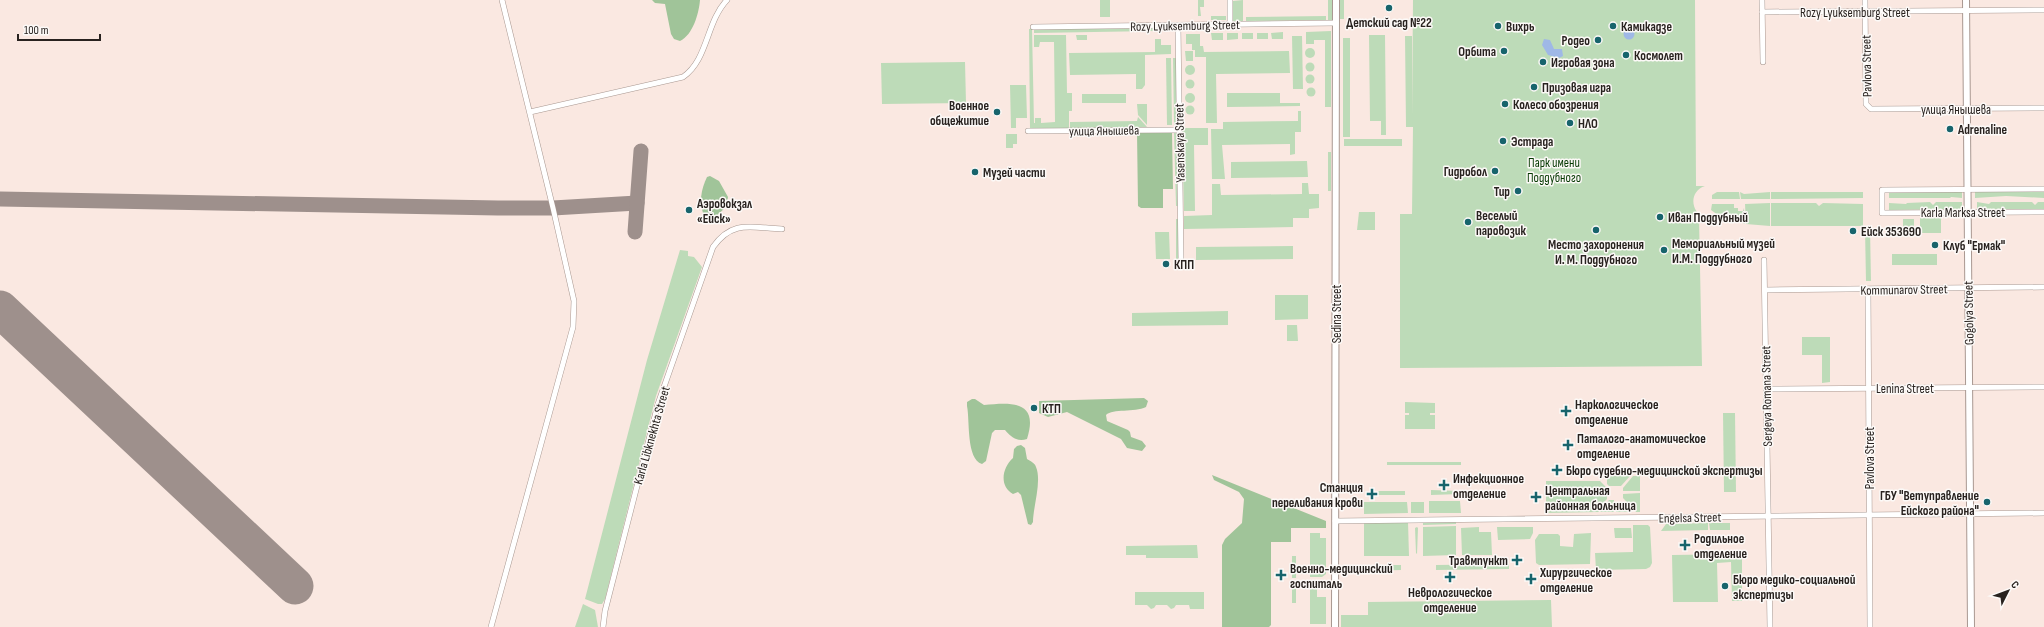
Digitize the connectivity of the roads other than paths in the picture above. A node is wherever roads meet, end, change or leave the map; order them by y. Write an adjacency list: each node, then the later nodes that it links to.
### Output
1 (502, 0): 20 (street)
2 (727, 0): 20 (street)
3 (1230, 0): 13 (street)
4 (1336, 0): 12 (street, Sedina Street)
5 (1762, 0): 11 (street)
6 (1865, 0): 9 (street, Pavlova Street)
7 (1966, 0): 10 (street, Gogolya Street)
8 (2044, 10): 10 (street, Rozy Lyuksemburg Street)
9 (1865, 11): 10 (street, Rozy Lyuksemburg Street); 11 (street, Rozy Lyuksemburg Street); 17 (street, Pavlova Street)
10 (1966, 11): 19 (street, Gogolya Street)
11 (1762, 12): 16 (street)
12 (1336, 23): 13 (street, Rozy Lyuksemburg Street); 42 (street, Sedina Street)
13 (1230, 24): 14 (street, Rozy Lyuksemburg Street)
14 (1178, 25): 15 (street, Rozy Lyuksemburg Street); 21 (street, Yasenskaya Street)
15 (1033, 27)
16 (1763, 62)
17 (1868, 107): 19 (street, улица Янышева)
18 (2044, 108): 19 (street, улица Янышева)
19 (1967, 109): 23 (street, Gogolya Street)
20 (530, 112): 43 (street)
21 (1179, 130): 22 (street, улица Янышева); 28 (street, Yasenskaya Street)
22 (1028, 131)
23 (1967, 189): 24 (street, Karla Marksa Street); 25 (street, Gogolya Street); 25 (street, Karla Marksa Street)
24 (2044, 189)
25 (1968, 212): 26 (street, Karla Marksa Street); 31 (street, Gogolya Street)
26 (2044, 212)
27 (782, 229): 44 (street, Karla Libknekhta Street)
28 (1181, 260)
29 (1764, 260): 33 (street, Sergeya Romana Street)
30 (2044, 287): 31 (street, Kommunarov Street)
31 (1968, 288): 32 (street, Kommunarov Street); 36 (street, Gogolya Street)
32 (1868, 289): 33 (street, Kommunarov Street); 35 (street, Pavlova Street)
33 (1765, 290): 37 (street, Sergeya Romana Street)
34 (2044, 387): 36 (street, Lenina Street)
35 (1868, 388): 36 (street, Lenina Street); 37 (street, Lenina Street); 40 (street, Pavlova Street)
36 (1969, 388): 38 (street, Gogolya Street)
37 (1766, 389): 41 (street, Sergeya Romana Street)
38 (1970, 514): 39 (street, Engelsa Street); 40 (street, Engelsa Street); 48 (street, Gogolya Street)
39 (2044, 514)
40 (1869, 515): 41 (street, Engelsa Street); 47 (street, Pavlova Street)
41 (1768, 516): 42 (street, Engelsa Street); 46 (street, Sergeya Romana Street)
42 (1335, 521): 45 (street, Sedina Street)
43 (491, 627)
44 (603, 627)
45 (1335, 627)
46 (1770, 627)
47 (1870, 627)
48 (1971, 627)

